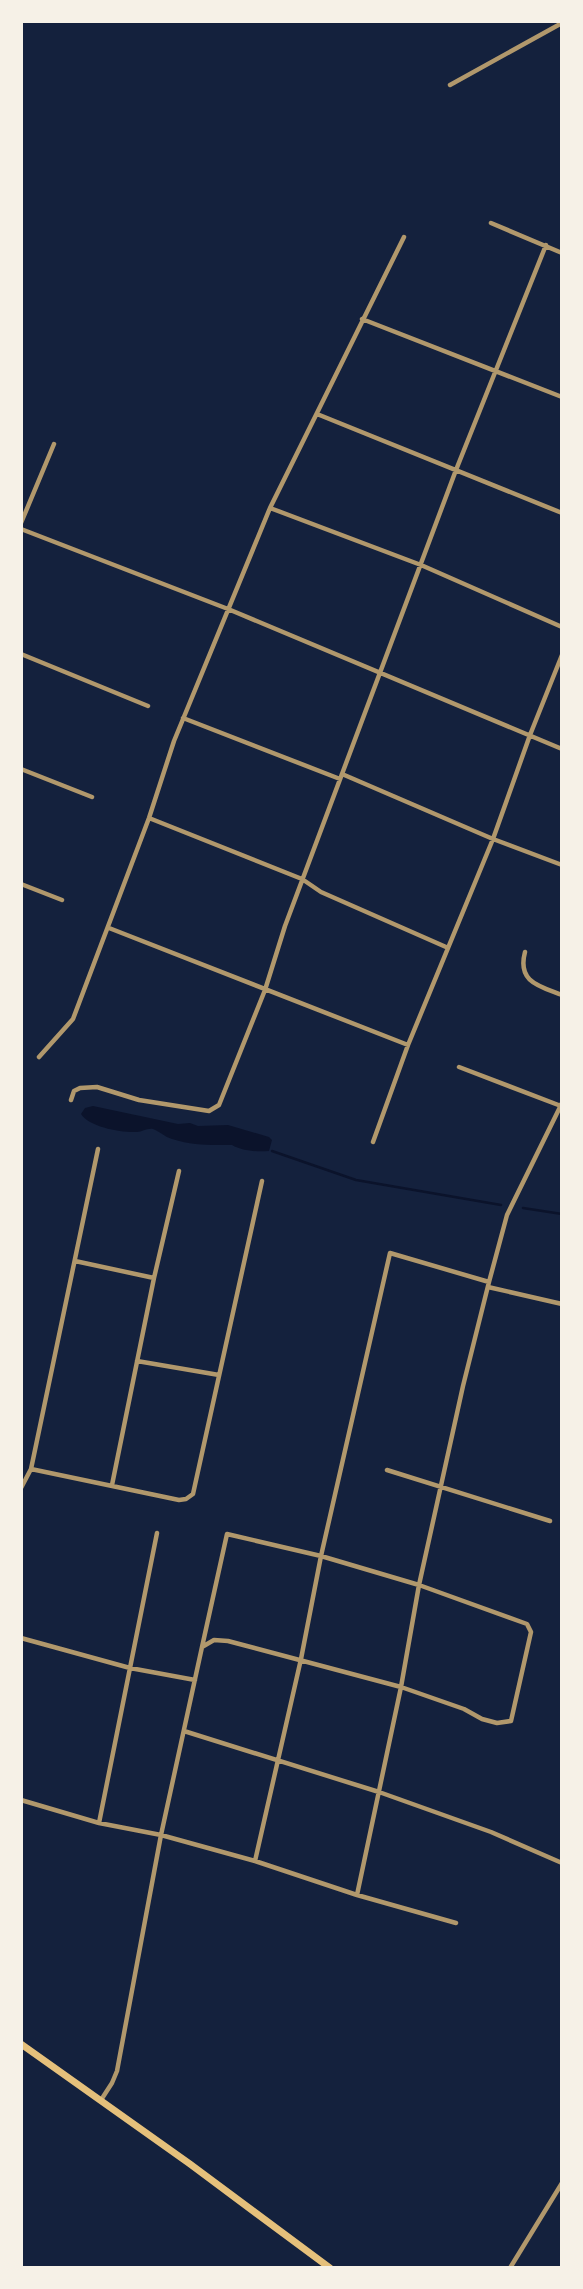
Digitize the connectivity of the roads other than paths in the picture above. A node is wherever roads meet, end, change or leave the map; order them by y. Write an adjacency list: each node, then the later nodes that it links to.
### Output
1 (562, 23): 2 (street)
2 (450, 85)
3 (491, 223): 5 (street)
4 (404, 237): 7 (street)
5 (546, 245): 6 (street); 8 (street)
6 (562, 253)
7 (362, 319): 8 (street); 10 (street)
8 (496, 371): 9 (street); 12 (street)
9 (562, 397)
10 (317, 414): 12 (street); 13 (street)
11 (54, 444): 15 (street)
12 (456, 470): 14 (street); 17 (street)
13 (270, 508): 17 (street); 18 (street)
14 (562, 513)
15 (21, 523)
16 (21, 529): 18 (street)
17 (421, 565): 19 (street); 22 (street)
18 (228, 610): 22 (street); 24 (street)
19 (562, 627)
20 (21, 654): 23 (street)
21 (562, 655): 25 (street)
22 (379, 672): 25 (street); 28 (street)
23 (148, 706)
24 (183, 718): 28 (street); 30 (street)
25 (530, 736): 26 (street); 31 (street)
26 (562, 749)
27 (21, 769): 29 (street)
28 (341, 776): 31 (street); 33 (street)
29 (92, 797)
30 (149, 818): 33 (street); 36 (street)
31 (493, 839): 32 (street); 37 (street)
32 (562, 865)
33 (302, 879): 37 (street); 39 (street)
34 (21, 884): 35 (street)
35 (62, 900)
36 (109, 928): 39 (street); 42 (street)
37 (447, 947): 41 (street)
38 (525, 952): 40 (street)
39 (265, 990): 41 (street); 44 (street)
40 (562, 995)
41 (408, 1045): 46 (street)
42 (39, 1057)
43 (459, 1068): 45 (street)
44 (71, 1100)
45 (562, 1105): 52 (street)
46 (373, 1142)
47 (98, 1149): 50 (street)
48 (179, 1171): 51 (street)
49 (262, 1181): 55 (street)
50 (75, 1261): 51 (street); 56 (street)
51 (154, 1278): 54 (street)
52 (488, 1284): 53 (street); 59 (street); 63 (street)
53 (562, 1304)
54 (137, 1361): 55 (street); 58 (street)
55 (219, 1375): 58 (street)
56 (30, 1469): 58 (street); 60 (street)
57 (387, 1469): 59 (street)
58 (112, 1485)
59 (442, 1485): 61 (street); 64 (street)
60 (21, 1489)
61 (550, 1521)
62 (157, 1533): 68 (street)
63 (321, 1556): 64 (street); 66 (street); 67 (street)
64 (419, 1585): 70 (street); 70 (street)
65 (21, 1638): 68 (street)
66 (202, 1647): 67 (street); 69 (street)
67 (301, 1659): 70 (street); 72 (street)
68 (130, 1668): 69 (street); 75 (street)
69 (195, 1680): 71 (street)
70 (401, 1687): 73 (street)
71 (184, 1731): 72 (street); 76 (street)
72 (277, 1762): 73 (street); 77 (street)
73 (379, 1792): 78 (street); 79 (street)
74 (21, 1800): 75 (street)
75 (99, 1823): 76 (street)
76 (160, 1835): 77 (street); 82 (street)
77 (255, 1861): 79 (street)
78 (562, 1863)
79 (357, 1895): 80 (street)
80 (456, 1923)
81 (21, 2045): 82 (highway)
82 (100, 2101): 84 (highway)
83 (562, 2183): 85 (street)
84 (330, 2268)
85 (510, 2268)

